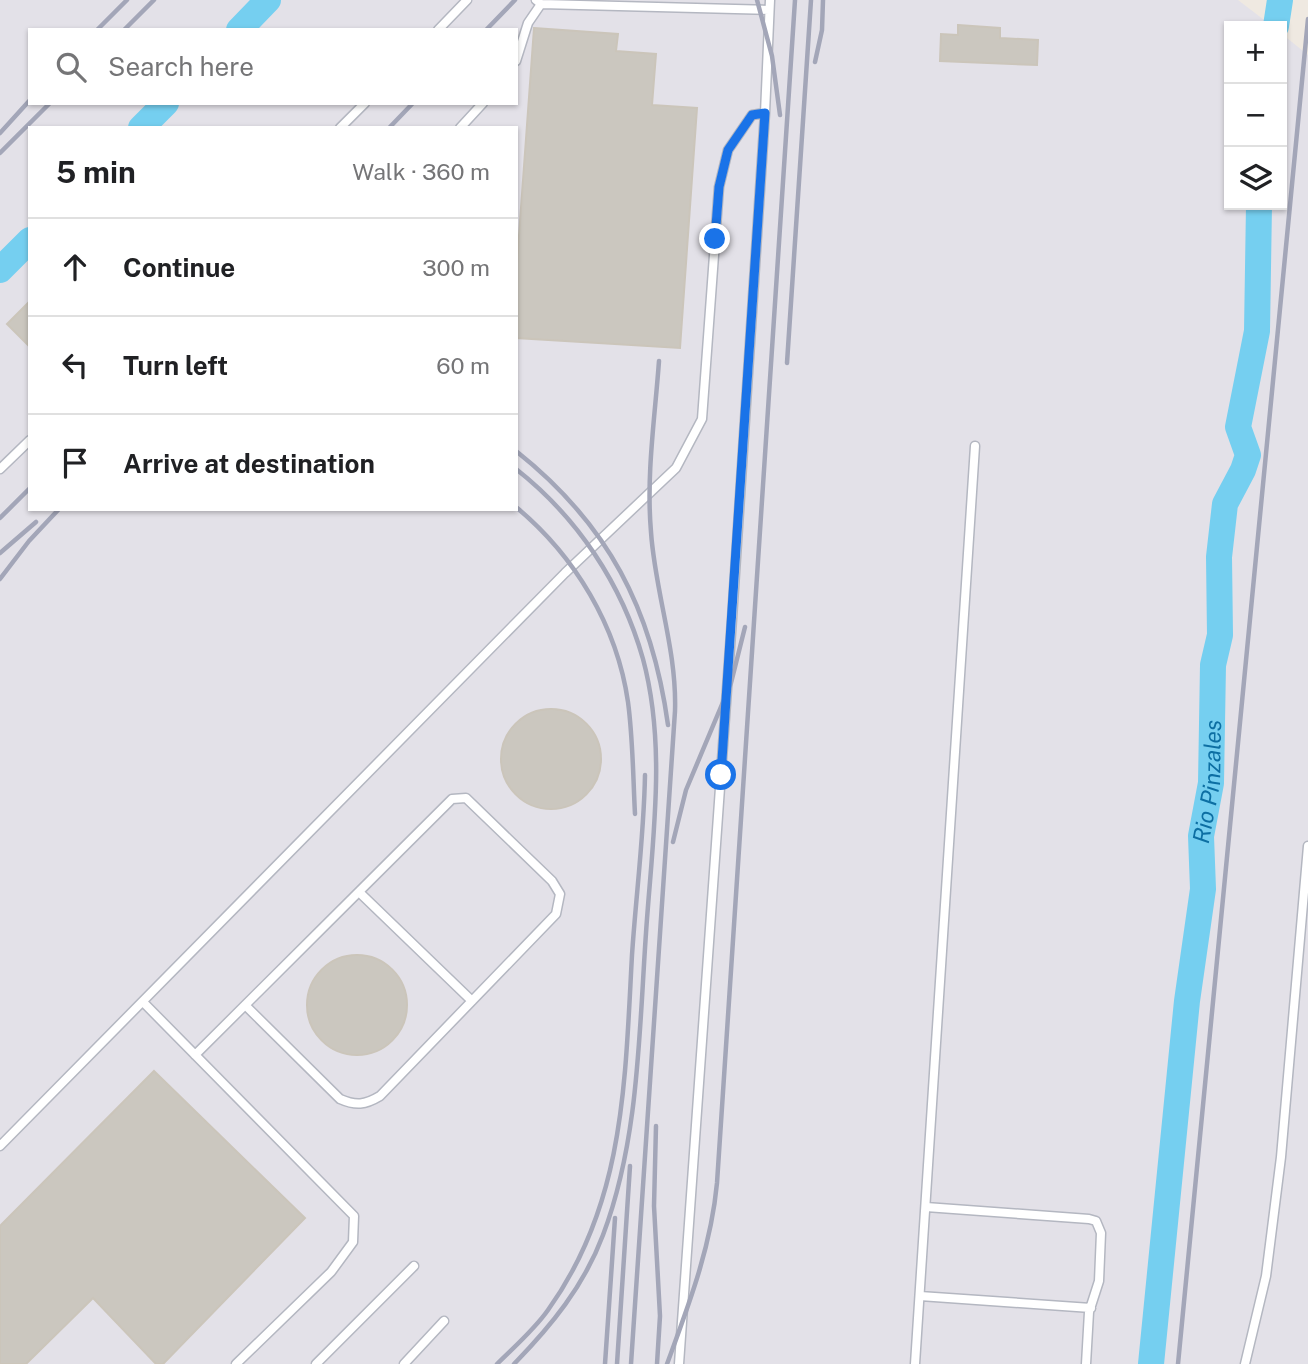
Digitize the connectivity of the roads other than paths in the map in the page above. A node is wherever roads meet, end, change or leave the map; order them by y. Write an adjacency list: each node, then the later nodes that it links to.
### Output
1 (467, 0): 5 (lane)
2 (770, 0): 4 (lane)
3 (538, 2): 4 (lane); 6 (lane)
4 (769, 10): 9 (lane)
5 (440, 28)
6 (518, 55)
7 (363, 105): 10 (lane)
8 (481, 105): 11 (lane)
9 (765, 113): 18 (lane); 30 (lane)
10 (342, 126)
11 (462, 126)
12 (28, 442): 14 (lane)
13 (975, 446): 22 (lane)
14 (0, 470)
15 (1308, 846): 33 (lane)
16 (359, 892): 17 (lane); 17 (lane); 19 (lane)
17 (472, 1001): 19 (lane)
18 (143, 1002): 20 (lane); 21 (lane)
19 (245, 1005): 20 (lane)
20 (195, 1055): 27 (lane)
21 (0, 1146)
22 (926, 1207): 24 (lane); 25 (lane)
23 (414, 1266): 28 (lane)
24 (920, 1296): 25 (lane); 31 (lane)
25 (1091, 1308): 32 (lane)
26 (444, 1321): 29 (lane)
27 (236, 1364)
28 (316, 1364)
29 (404, 1364)
30 (679, 1364)
31 (915, 1364)
32 (1086, 1364)
33 (1245, 1364)

